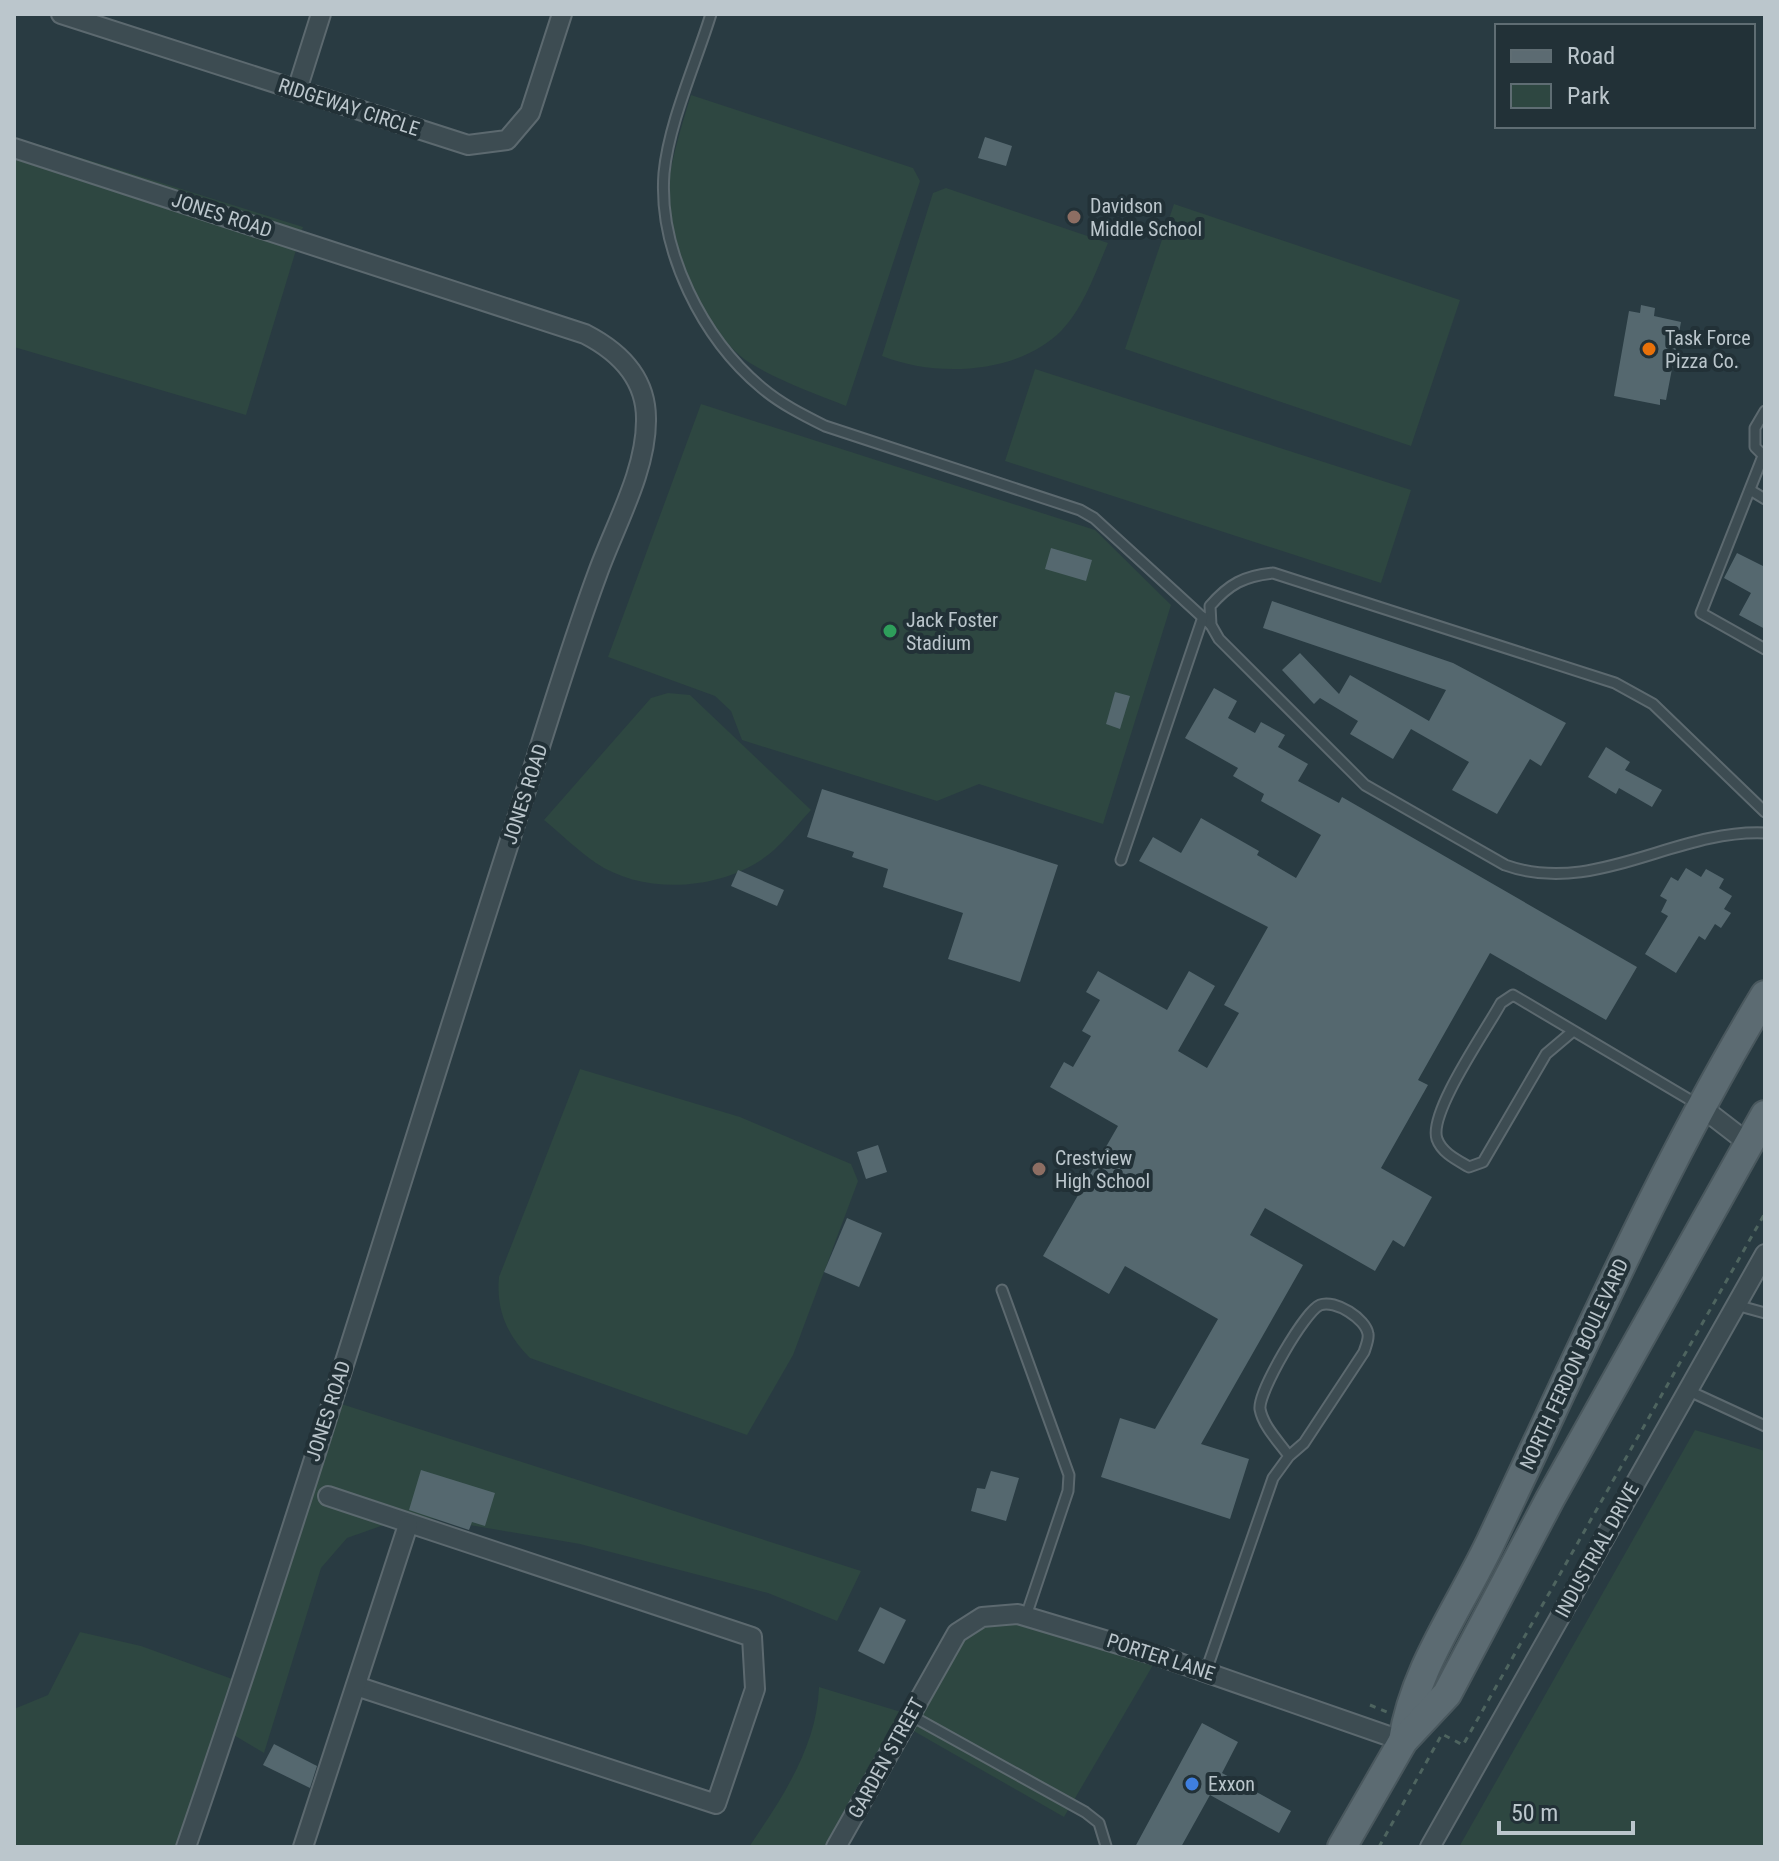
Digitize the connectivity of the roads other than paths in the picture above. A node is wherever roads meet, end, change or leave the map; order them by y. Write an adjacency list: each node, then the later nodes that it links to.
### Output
1 (321, 14): 5 (street)
2 (562, 14): 5 (street, RIDGEWAY CIRCLE)
3 (711, 14): 11 (lane)
4 (73, 16): 5 (street, RIDGEWAY CIRCLE)
5 (297, 90)
6 (14, 148): 38 (street, JONES ROAD)
7 (1765, 411): 8 (lane)
8 (1764, 457): 9 (lane)
9 (1750, 490): 10 (lane); 13 (lane)
10 (1765, 499)
11 (1203, 617): 12 (lane); 16 (lane)
12 (1211, 625): 14 (lane); 15 (lane)
13 (1765, 649)
14 (1765, 812)
15 (1765, 833)
16 (1121, 860)
17 (1765, 995): 19 (main road, NORTH FERDON BOULEVARD)
18 (1572, 1032): 18 (lane); 19 (lane)
19 (1700, 1106): 21 (street); 36 (main road, NORTH FERDON BOULEVARD)
20 (1765, 1115): 21 (main road, NORTH FERDON BOULEVARD)
21 (1748, 1143): 36 (main road, NORTH FERDON BOULEVARD)
22 (1765, 1254): 24 (street, INDUSTRIAL DRIVE)
23 (1002, 1290): 31 (lane)
24 (1736, 1305): 25 (lane); 26 (street, INDUSTRIAL DRIVE)
25 (1765, 1313)
26 (1687, 1390): 27 (lane); 43 (street, INDUSTRIAL DRIVE)
27 (1765, 1426)
28 (1289, 1456): 28 (lane); 33 (lane)
29 (328, 1496): 30 (street)
30 (408, 1525): 34 (street); 34 (street)
31 (1026, 1616): 32 (street, PORTER LANE); 33 (street, PORTER LANE)
32 (936, 1669): 35 (street, GARDEN STREET)
33 (1206, 1671): 36 (street, PORTER LANE)
34 (356, 1686): 39 (street)
35 (910, 1715): 37 (lane); 40 (street, GARDEN STREET)
36 (1403, 1741): 42 (main road, NORTH FERDON BOULEVARD)
37 (1105, 1846): 41 (lane)
38 (186, 1847)
39 (303, 1847)
40 (836, 1847)
41 (1115, 1847)
42 (1342, 1847)
43 (1430, 1847)

